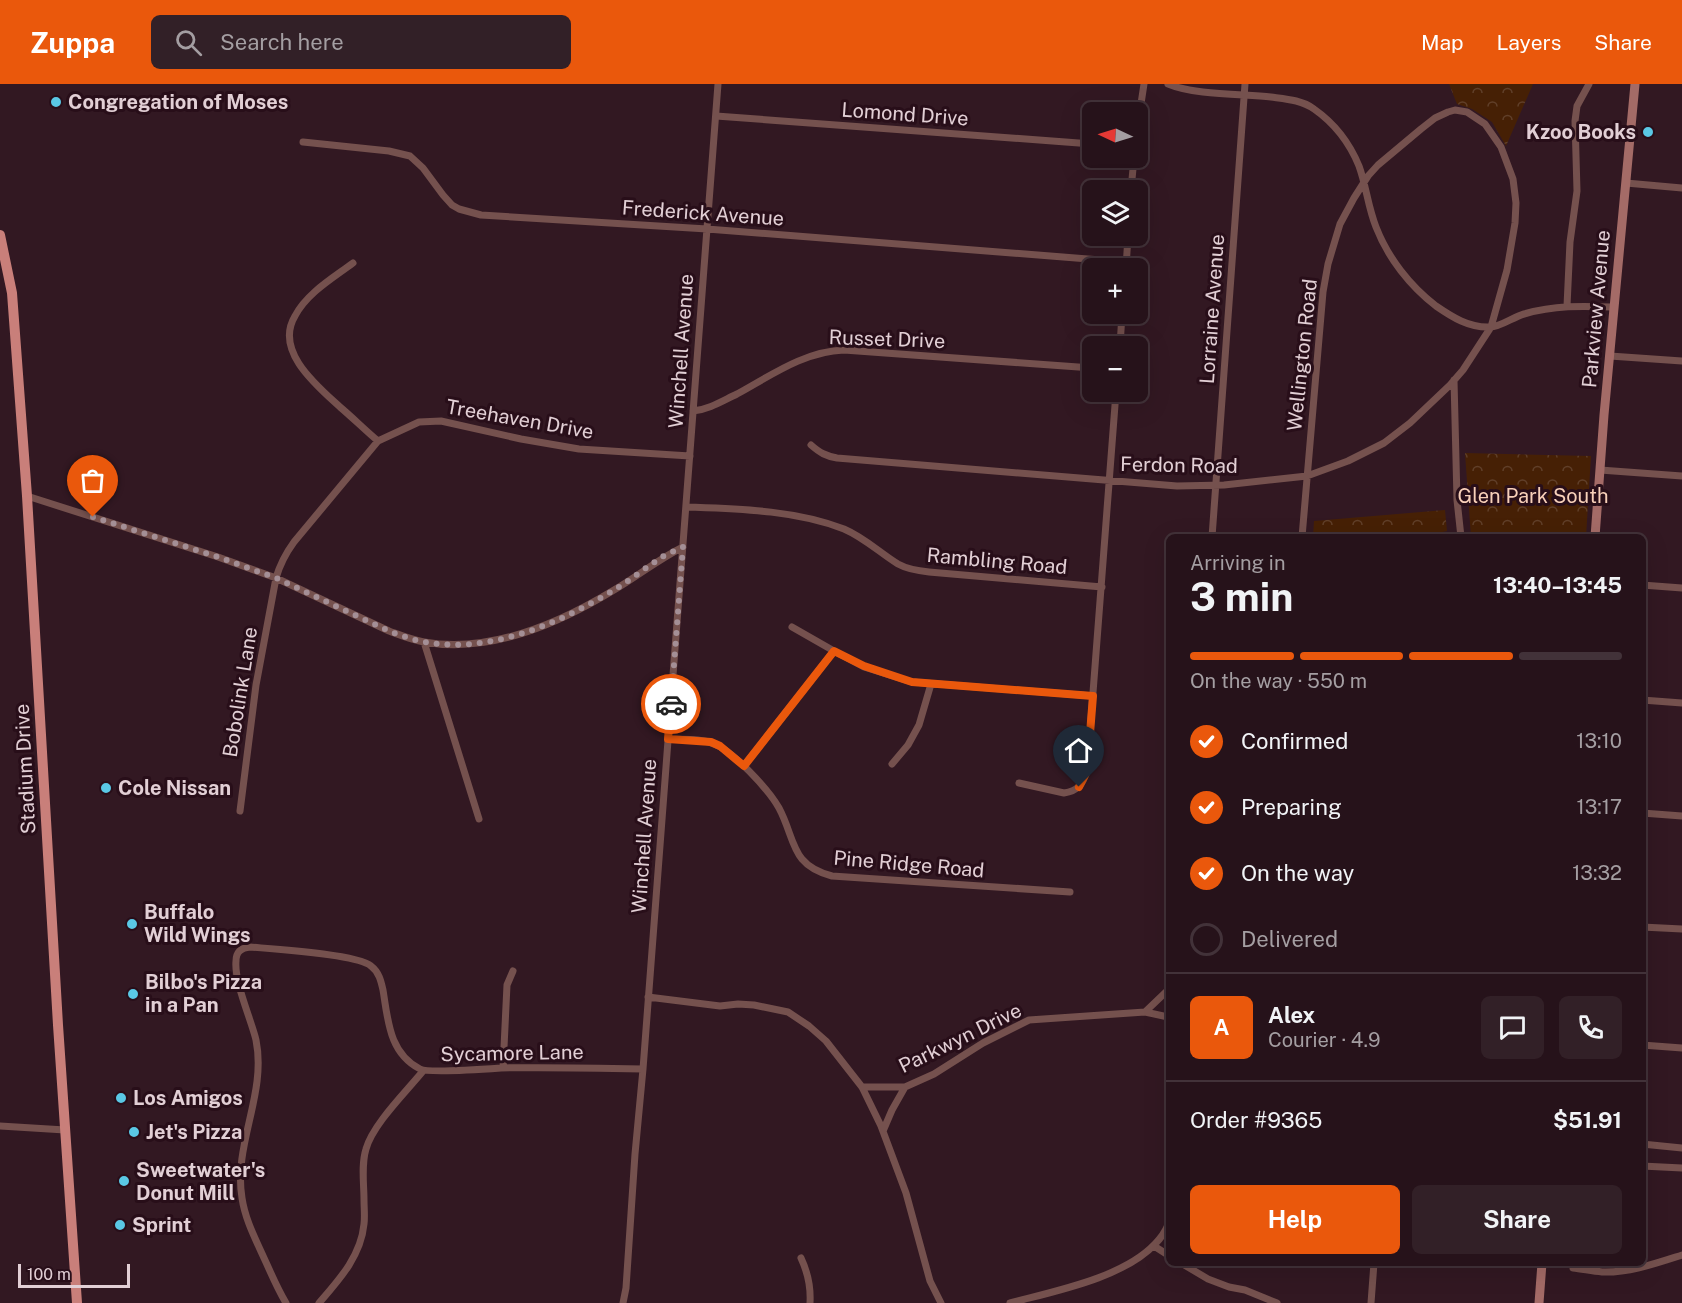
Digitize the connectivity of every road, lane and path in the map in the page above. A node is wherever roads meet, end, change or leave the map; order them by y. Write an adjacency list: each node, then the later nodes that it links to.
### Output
1 (718, 84): 9 (street, Winchell Avenue)
2 (1144, 84): 8 (street)
3 (1168, 84): 7 (street)
4 (1245, 84): 7 (street, Lorraine Avenue)
5 (1589, 84): 19 (street)
6 (1635, 84): 13 (street, Parkview Avenue)
7 (1245, 94): 12 (street); 35 (street, Lorraine Avenue)
8 (1141, 102)
9 (716, 116): 11 (street, Lomond Drive); 15 (street, Winchell Avenue)
10 (303, 142): 15 (street, Frederick Avenue)
11 (1082, 143)
12 (1363, 183): 21 (street); 21 (street); 32 (street, Wellington Road)
13 (1626, 183): 14 (street); 20 (street, Parkview Avenue)
14 (1682, 188)
15 (707, 229): 17 (street, Frederick Avenue); 27 (street, Winchell Avenue)
16 (0, 235): 36 (main road, Stadium Drive)
17 (1082, 261)
18 (352, 263): 28 (street)
19 (1567, 306): 20 (street); 21 (street)
20 (1614, 307): 22 (street, Parkview Avenue)
21 (1491, 327): 25 (street, Ferdon Road)
22 (1610, 356): 23 (street); 31 (street, Parkview Avenue)
23 (1682, 362)
24 (1082, 367): 27 (street, Russet Drive)
25 (1454, 380): 32 (street, Ferdon Road); 40 (street)
26 (1115, 402): 34 (street)
27 (693, 411): 30 (street, Winchell Avenue)
28 (378, 441): 30 (street, Treehaven Drive); 43 (street, Treehaven Drive)
29 (812, 445): 34 (street, Ferdon Road)
30 (690, 456): 37 (street, Winchell Avenue)
31 (1600, 470): 33 (street); 41 (street, Parkview Avenue)
32 (1307, 476): 35 (street, Ferdon Road); 39 (street, Wellington Road)
33 (1682, 476)
34 (1110, 480): 35 (street, Ferdon Road); 45 (street)
35 (1216, 485): 38 (street, Lorraine Avenue)
36 (27, 496): 43 (street); 78 (main road, Stadium Drive)
37 (686, 507): 42 (street, Winchell Avenue); 45 (street, Rambling Road)
38 (1212, 534)
39 (1302, 534)
40 (1461, 534)
41 (1595, 534)
42 (683, 547): 48 (street); 54 (street, Winchell Avenue)
43 (276, 578): 48 (street); 58 (street, Bobolink Lane)
44 (1646, 585): 46 (street)
45 (1102, 587): 51 (street)
46 (1682, 588)
47 (792, 627): 49 (street)
48 (424, 642): 61 (street)
49 (834, 651): 50 (street); 56 (street)
50 (931, 684): 51 (street); 55 (street)
51 (1093, 696): 57 (street)
52 (1646, 700): 53 (street)
53 (1682, 703)
54 (668, 739): 56 (street, Pine Ridge Road); 67 (street, Winchell Avenue)
55 (892, 764)
56 (744, 766): 62 (street, Pine Ridge Road)
57 (1019, 783)
58 (240, 811)
59 (1646, 813): 60 (street)
60 (1682, 816)
61 (479, 819)
62 (1070, 892)
63 (1646, 927): 64 (street)
64 (1682, 929)
65 (513, 971): 72 (street)
66 (1166, 992): 68 (street)
67 (648, 997): 73 (street, Winchell Avenue); 75 (street)
68 (1145, 1012): 69 (street, Parkwyn Drive); 76 (street, Parkwyn Drive)
69 (1166, 1017)
70 (1646, 1045): 71 (street)
71 (1682, 1048)
72 (503, 1068): 73 (street, Sycamore Lane); 74 (street, Sycamore Lane)
73 (643, 1069): 96 (street, Winchell Avenue)
74 (423, 1071): 94 (street, Sycamore Lane); 95 (street)
75 (862, 1087): 76 (street, Parkwyn Drive); 79 (street)
76 (905, 1087): 79 (street)
77 (0, 1126): 78 (street)
78 (65, 1130): 93 (main road, Stadium Drive)
79 (883, 1131): 98 (street)
80 (1646, 1144): 81 (street)
81 (1682, 1148)
82 (1646, 1166): 83 (street)
83 (1682, 1166)
84 (1166, 1228): 85 (street)
85 (1154, 1246): 86 (street); 99 (street)
86 (1166, 1254)
87 (1682, 1255): 92 (street)
88 (801, 1258): 97 (street)
89 (1186, 1266): 100 (street)
90 (1374, 1266): 101 (street)
91 (1542, 1266): 102 (street)
92 (1573, 1268)
93 (77, 1303)
94 (285, 1303)
95 (319, 1303)
96 (623, 1303)
97 (810, 1303)
98 (941, 1303)
99 (1010, 1303)
100 (1277, 1303)
101 (1371, 1303)
102 (1539, 1303)

